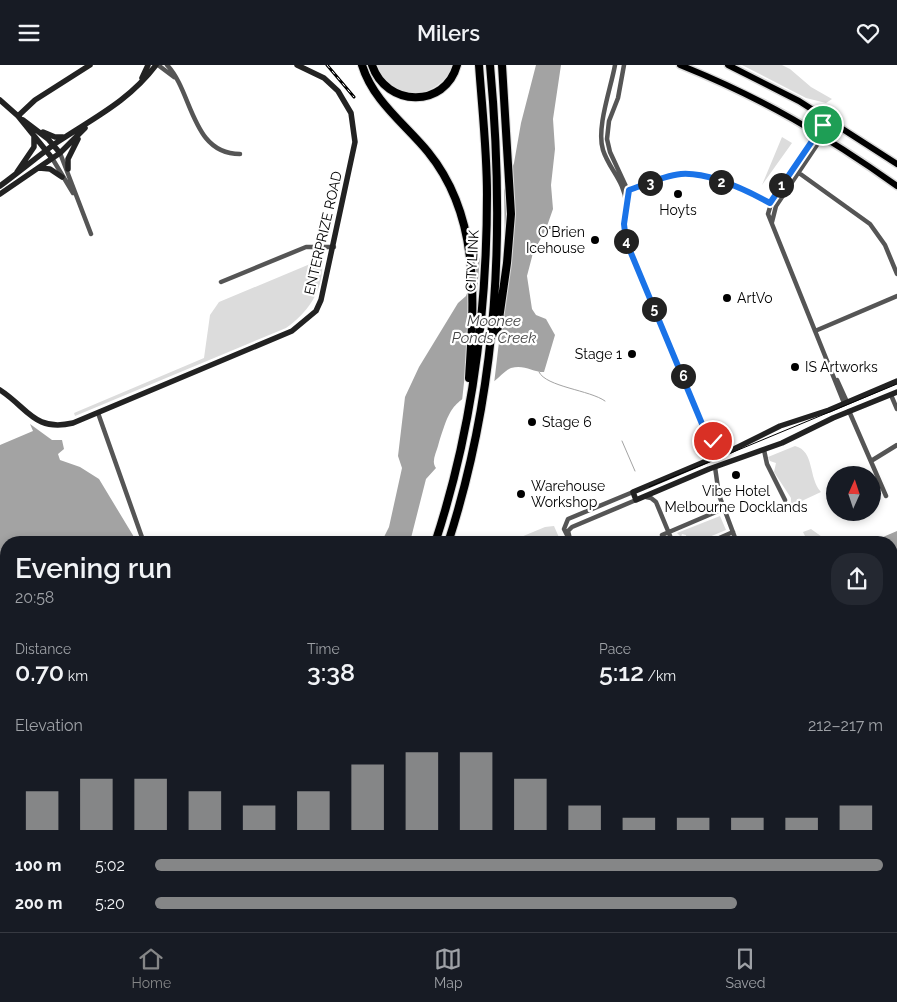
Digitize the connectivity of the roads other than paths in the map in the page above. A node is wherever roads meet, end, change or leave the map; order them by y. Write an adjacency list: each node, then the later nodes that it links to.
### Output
1 (90, 65): 19 (street)
2 (148, 65): 17 (street)
3 (157, 65): 16 (street); 17 (street)
4 (167, 65): 16 (street)
5 (296, 65): 46 (street, ENTERPRIZE ROAD)
6 (362, 65): 61 (highway)
7 (372, 65): 8 (highway)
8 (458, 65)
9 (479, 65): 61 (highway, CITYLINK)
10 (490, 65): 56 (highway, CITYLINK)
11 (502, 65): 56 (highway)
12 (615, 65): 40 (street)
13 (680, 65): 23 (main road)
14 (728, 65): 20 (main road)
15 (624, 66): 40 (street)
16 (178, 82): 30 (street)
17 (140, 83): 22 (street)
18 (0, 100): 19 (street)
19 (19, 117): 21 (street); 26 (street)
20 (830, 120): 23 (street); 25 (street); 32 (main road)
21 (28, 124): 24 (street); 27 (street)
22 (87, 126): 24 (street); 29 (street); 34 (street)
23 (818, 132): 25 (main road); 43 (street)
24 (68, 136): 27 (street)
25 (825, 136): 35 (street); 39 (main road)
26 (34, 137): 28 (street); 36 (street)
27 (54, 145): 28 (street); 29 (street)
28 (46, 151): 31 (street); 36 (street)
29 (60, 153): 31 (street); 34 (street)
30 (240, 154)
31 (52, 158): 33 (street); 37 (street)
32 (897, 164)
33 (36, 169): 37 (street); 41 (street)
34 (68, 169): 42 (street)
35 (799, 173): 44 (street); 47 (street)
36 (12, 177): 38 (street)
37 (62, 177): 42 (street)
38 (0, 186)
39 (897, 186)
40 (627, 191): 43 (street); 64 (street)
41 (0, 194)
42 (76, 198): 45 (street)
43 (770, 203): 44 (street)
44 (772, 226): 50 (street)
45 (91, 234)
46 (334, 247): 48 (street); 60 (street, ENTERPRIZE ROAD)
47 (897, 274)
48 (221, 282)
49 (897, 296): 50 (street)
50 (815, 331): 57 (street)
51 (897, 381): 57 (street)
52 (0, 384): 55 (street, ENTERPRIZE ROAD)
53 (0, 390): 55 (street, ENTERPRIZE ROAD)
54 (894, 393): 58 (street); 59 (street)
55 (9, 395): 60 (street, ENTERPRIZE ROAD)
56 (484, 398): 83 (highway, CITYLINK)
57 (846, 403): 59 (street); 64 (street)
58 (897, 409)
59 (849, 411): 63 (street); 65 (street)
60 (98, 413): 81 (street)
61 (467, 418): 82 (highway, CITYLINK)
62 (897, 445): 65 (street)
63 (764, 450): 66 (street); 71 (street)
64 (716, 457): 66 (street); 68 (street)
65 (871, 461): 69 (street)
66 (716, 467): 67 (street); 73 (street)
67 (663, 488): 70 (street); 72 (street)
68 (635, 491): 70 (street); 74 (street)
69 (886, 497)
70 (640, 498): 72 (street); 76 (street)
71 (785, 499)
72 (656, 504): 78 (street)
73 (723, 509): 78 (street); 79 (street)
74 (587, 510): 75 (street); 76 (street)
75 (568, 518): 77 (street); 84 (street)
76 (590, 519): 77 (street)
77 (572, 527): 85 (street)
78 (668, 532): 80 (street); 86 (street)
79 (732, 532): 87 (street); 88 (street)
80 (662, 535)
81 (142, 536)
82 (437, 536)
83 (450, 536)
84 (568, 536)
85 (569, 536)
86 (670, 536)
87 (723, 536)
88 (734, 536)

